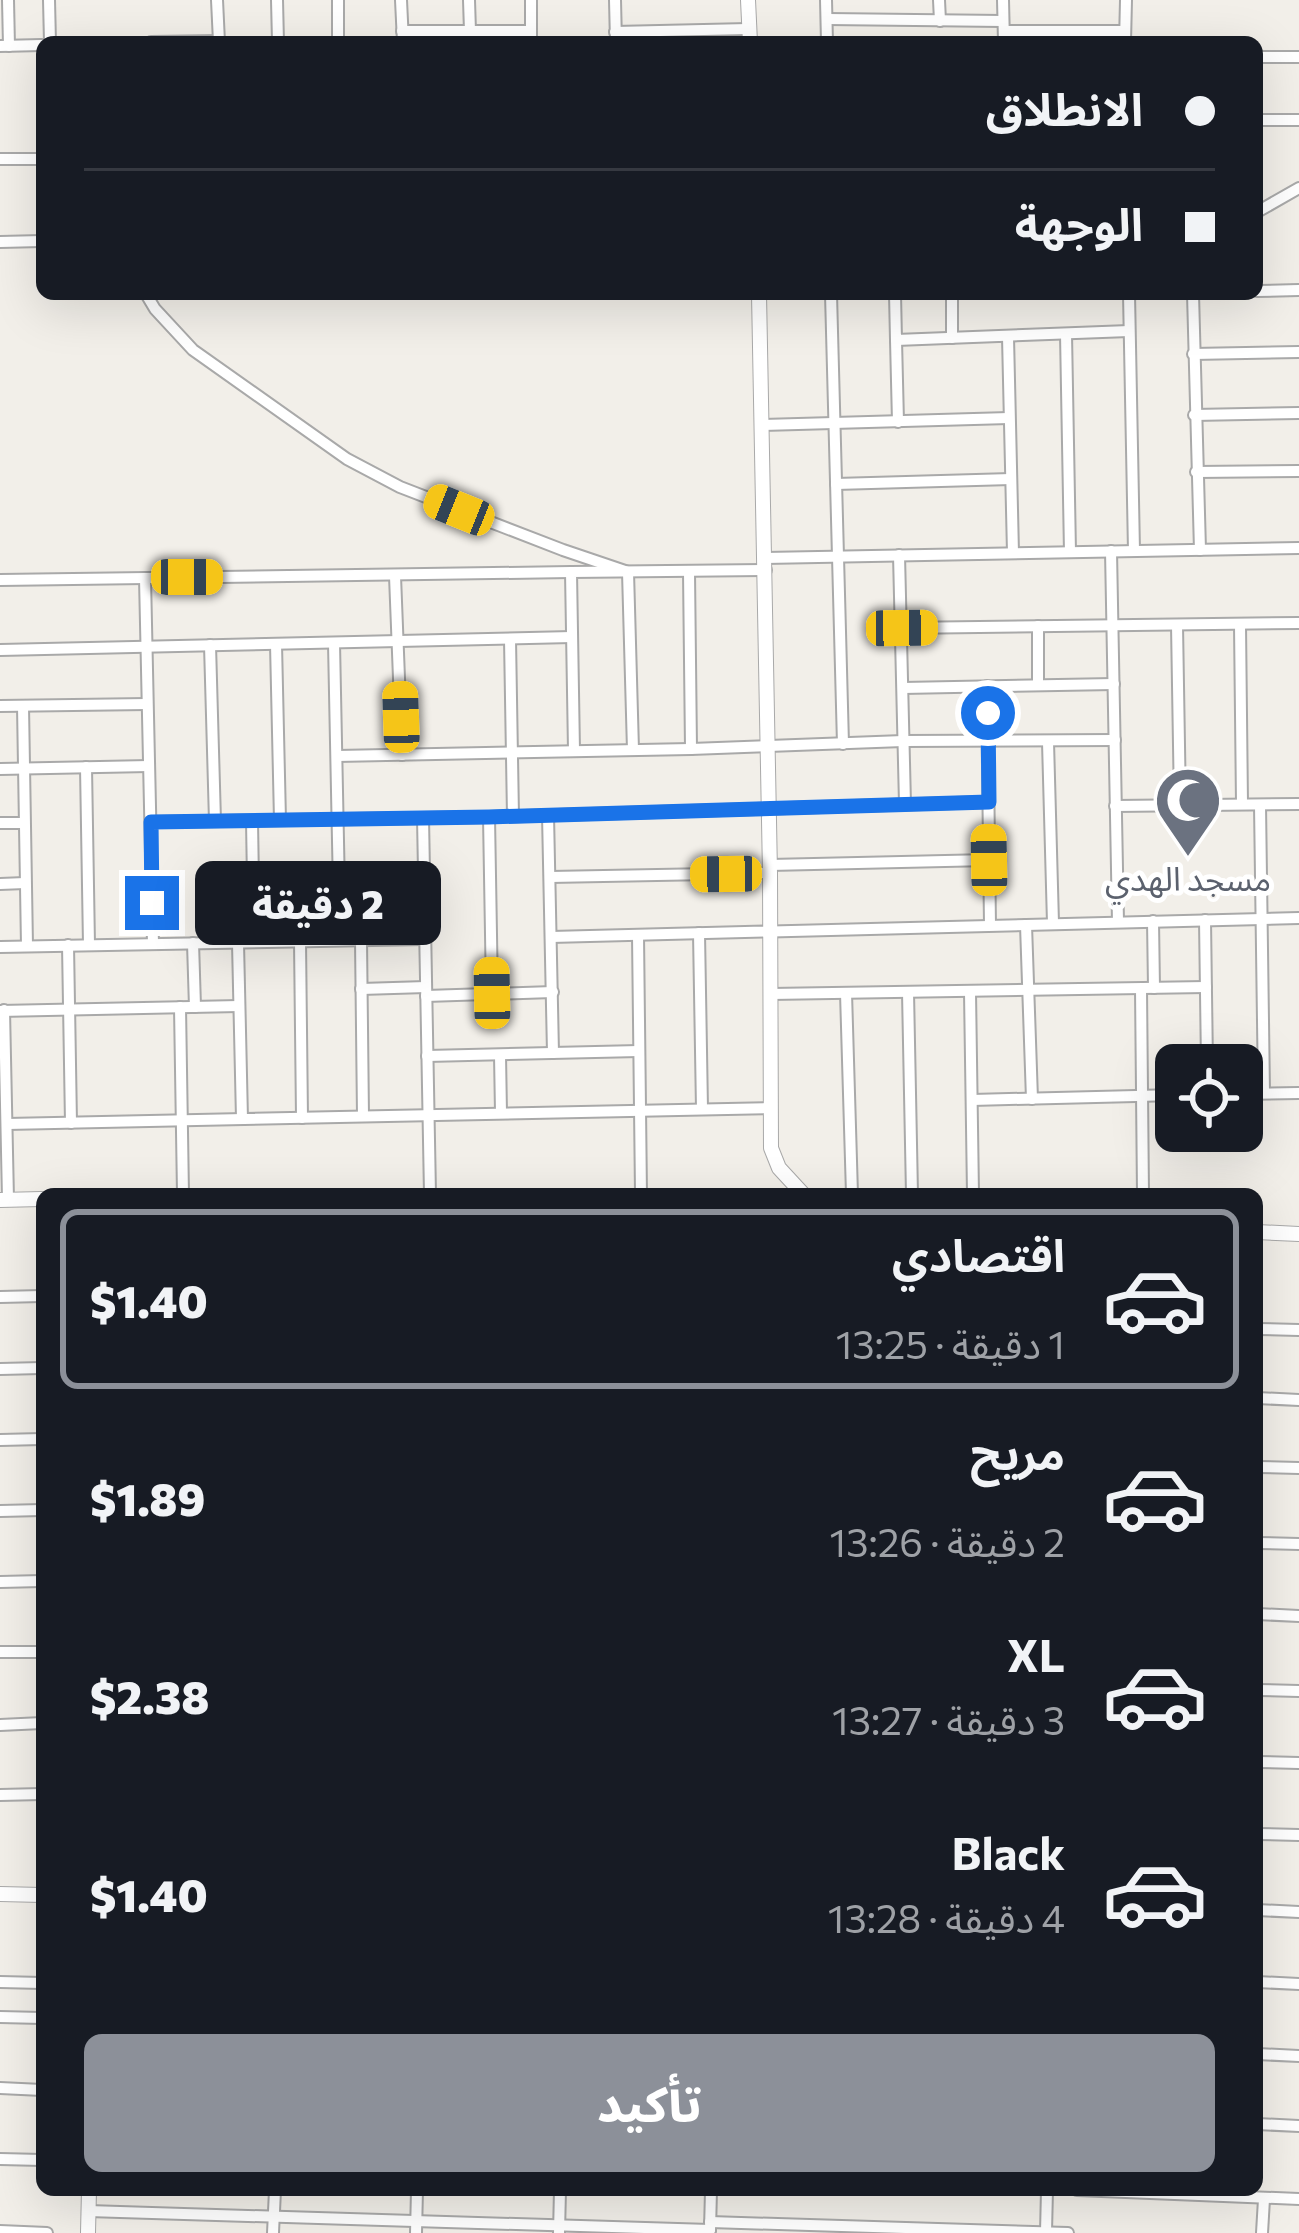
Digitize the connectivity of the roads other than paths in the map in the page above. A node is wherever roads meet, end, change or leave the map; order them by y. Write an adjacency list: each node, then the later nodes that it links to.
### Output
1 (8, 0): 33 (street)
2 (49, 0): 21 (street)
3 (217, 0): 22 (street)
4 (277, 0): 23 (street)
5 (338, 0): 24 (street)
6 (401, 0): 25 (street)
7 (470, 0): 17 (street)
8 (531, 0): 28 (street)
9 (615, 0): 29 (street)
10 (748, 0): 19 (street)
11 (826, 0): 15 (street)
12 (939, 0): 16 (street)
13 (1003, 0): 18 (street)
14 (1126, 0): 20 (street)
15 (827, 19): 16 (street); 31 (street)
16 (940, 21): 18 (street)
17 (470, 31): 26 (street); 27 (street)
18 (1004, 31): 20 (street)
19 (749, 35): 30 (street)
20 (1122, 35)
21 (46, 36)
22 (219, 36)
23 (278, 36)
24 (338, 36)
25 (403, 36)
26 (414, 36)
27 (521, 36)
28 (531, 36)
29 (615, 36)
30 (677, 36)
31 (827, 36)
32 (36, 44): 33 (street)
33 (5, 46)
34 (1263, 57): 35 (street)
35 (1299, 57)
36 (1263, 120): 37 (street)
37 (1299, 120)
38 (0, 159): 39 (street)
39 (36, 159)
40 (1299, 188): 41 (street)
41 (1263, 209)
42 (0, 242): 43 (street)
43 (36, 242)
44 (1299, 290): 45 (street)
45 (1263, 291)
46 (150, 300): 80 (street)
47 (759, 300): 65 (street)
48 (831, 300): 64 (street)
49 (895, 300): 57 (street)
50 (952, 300): 56 (street)
51 (1129, 300): 53 (street)
52 (1193, 300): 59 (street)
53 (1129, 331): 54 (street); 73 (street)
54 (1066, 334): 55 (street); 74 (street)
55 (1008, 337): 56 (street); 62 (street)
56 (952, 338): 57 (street)
57 (896, 340): 63 (street)
58 (1299, 352): 59 (street)
59 (1192, 354): 61 (street)
60 (1299, 413): 61 (street)
61 (1194, 416): 67 (street)
62 (1009, 418): 63 (street); 68 (street)
63 (898, 422): 64 (street)
64 (834, 424): 65 (street); 69 (street)
65 (763, 425): 78 (street)
66 (1299, 471): 67 (street)
67 (1196, 472): 71 (street)
68 (1011, 479): 69 (street); 75 (street)
69 (836, 484): 77 (street)
70 (1299, 548): 71 (street)
71 (1200, 550): 73 (street)
72 (1112, 551): 73 (street); 74 (street); 85 (street)
73 (1134, 551)
74 (1070, 552): 75 (street)
75 (1012, 553): 76 (street)
76 (899, 555): 77 (street); 90 (street)
77 (838, 556): 78 (street); 111 (street)
78 (765, 564): 81 (street); 110 (street)
79 (571, 572): 80 (street); 82 (street); 91 (street)
80 (628, 572): 81 (street); 113 (street)
81 (689, 572): 112 (street)
82 (395, 576): 83 (street); 93 (street)
83 (145, 578): 84 (street); 97 (street)
84 (0, 580)
85 (1113, 625): 86 (street); 88 (street); 99 (street)
86 (1177, 625): 87 (street); 126 (street)
87 (1240, 625): 89 (street); 124 (street)
88 (1038, 626): 90 (street); 100 (street)
89 (1299, 626)
90 (902, 628): 102 (street)
91 (572, 637): 92 (street); 114 (street)
92 (510, 639): 93 (street); 115 (street)
93 (398, 642): 94 (street); 116 (street)
94 (334, 643): 95 (street); 117 (street)
95 (276, 644): 96 (street); 134 (street)
96 (210, 645): 97 (street); 136 (street)
97 (146, 646): 98 (street); 103 (street)
98 (0, 650)
99 (1114, 684): 100 (street); 107 (street)
100 (1038, 685): 101 (street)
101 (987, 686): 102 (street); 106 (street)
102 (903, 688): 108 (street)
103 (147, 704): 105 (street); 119 (street)
104 (0, 706): 105 (street)
105 (23, 706): 120 (street)
106 (989, 739): 108 (street); 109 (street); 122 (street)
107 (1114, 740): 109 (street); 128 (street)
108 (903, 741): 111 (street); 123 (street)
109 (1048, 742): 153 (street)
110 (767, 744): 111 (street); 112 (street); 129 (street)
111 (843, 744)
112 (692, 749): 113 (street)
113 (633, 750): 114 (street)
114 (574, 752): 115 (street)
115 (511, 753): 116 (street); 131 (street)
116 (402, 755): 117 (street)
117 (338, 756): 135 (street)
118 (86, 766): 119 (street); 120 (street); 169 (street)
119 (149, 766): 138 (street)
120 (24, 768): 121 (street); 139 (street)
121 (0, 769)
122 (989, 802): 123 (street); 141 (street)
123 (905, 804): 129 (street)
124 (1242, 804): 126 (street); 127 (street)
125 (1299, 804): 127 (street)
126 (1180, 805): 128 (street)
127 (1260, 805): 148 (street)
128 (1115, 806): 152 (street)
129 (769, 807): 130 (street); 142 (street)
130 (548, 815): 131 (street); 143 (street)
131 (513, 816): 132 (street)
132 (489, 817): 133 (street); 180 (street)
133 (423, 818): 135 (street); 146 (street)
134 (280, 820): 135 (street); 137 (street)
135 (338, 820): 147 (street)
136 (215, 821): 137 (street); 138 (street)
137 (252, 821): 164 (street)
138 (151, 822): 167 (street)
139 (24, 823): 140 (street); 144 (street)
140 (0, 824)
141 (989, 860): 142 (street); 154 (street)
142 (770, 869): 143 (street); 156 (street)
143 (550, 877): 159 (street)
144 (25, 883): 145 (street); 171 (street)
145 (0, 884)
146 (424, 891): 147 (street); 160 (street)
147 (339, 892): 161 (street)
148 (1263, 918): 149 (street); 150 (street); 194 (street)
149 (1299, 918)
150 (1205, 920): 151 (street); 172 (street)
151 (1153, 921): 152 (street); 174 (street)
152 (1118, 922): 153 (street)
153 (1053, 923): 155 (street)
154 (990, 925): 155 (street); 156 (street)
155 (1026, 925): 176 (street)
156 (771, 931): 157 (street); 182 (street)
157 (699, 933): 158 (street); 200 (street)
158 (638, 935): 159 (street); 189 (street)
159 (551, 937): 177 (street)
160 (425, 939): 162 (street); 175 (street)
161 (340, 940): 162 (street); 163 (street)
162 (361, 940): 173 (street)
163 (300, 941): 164 (street); 205 (street)
164 (254, 942): 166 (street)
165 (193, 943): 166 (street); 167 (street); 185 (street)
166 (238, 943): 183 (street)
167 (152, 944): 169 (street)
168 (68, 945): 169 (street); 171 (street); 186 (street)
169 (89, 945)
170 (0, 946): 171 (street)
171 (27, 946)
172 (1206, 987): 174 (street); 188 (street)
173 (362, 988): 175 (street); 204 (street)
174 (1148, 988): 176 (street); 195 (street)
175 (426, 991): 180 (street); 192 (street)
176 (1028, 991): 179 (street); 197 (street)
177 (553, 992): 180 (street); 190 (street)
178 (908, 992): 179 (street); 181 (street); 215 (street)
179 (970, 992): 198 (street)
180 (492, 993)
181 (846, 993): 182 (street); 214 (street)
182 (771, 994): 199 (street)
183 (239, 1006): 185 (street); 206 (street)
184 (180, 1007): 185 (street); 186 (street); 207 (street)
185 (195, 1007)
186 (69, 1009): 187 (street); 208 (street)
187 (2, 1010): 209 (street)
188 (1207, 1044)
189 (639, 1052): 190 (street); 201 (street)
190 (553, 1053): 191 (street)
191 (500, 1055): 192 (street); 202 (street)
192 (428, 1056): 203 (street)
193 (1299, 1093): 194 (street)
194 (1264, 1094)
195 (1142, 1096): 196 (street); 197 (street); 217 (street)
196 (1155, 1096)
197 (1032, 1099): 198 (street)
198 (972, 1100): 216 (street)
199 (771, 1108): 200 (street); 213 (street)
200 (702, 1109): 201 (street)
201 (640, 1111): 202 (street); 212 (street)
202 (502, 1113): 203 (street)
203 (428, 1114): 204 (street); 211 (street)
204 (363, 1116): 205 (street)
205 (302, 1118): 206 (street)
206 (242, 1119): 207 (street)
207 (181, 1120): 208 (street); 210 (street)
208 (71, 1123): 209 (street)
209 (7, 1124): 218 (street)
210 (183, 1188)
211 (430, 1188)
212 (641, 1188)
213 (797, 1188)
214 (852, 1188)
215 (912, 1188)
216 (973, 1188)
217 (1143, 1188)
218 (4, 1199): 219 (street)
219 (36, 1199)
220 (1263, 1232): 221 (street)
221 (1299, 1234)
222 (36, 1295): 223 (street)
223 (0, 1297)
224 (1263, 1329): 225 (street)
225 (1299, 1330)
226 (36, 1368): 227 (street)
227 (0, 1369)
228 (1263, 1398): 229 (street)
229 (1299, 1400)
230 (36, 1439): 231 (street)
231 (0, 1441)
232 (1263, 1467): 233 (street)
233 (1299, 1468)
234 (36, 1510): 235 (street)
235 (0, 1511)
236 (1263, 1543): 237 (street)
237 (1299, 1544)
238 (36, 1581): 239 (street)
239 (0, 1582)
240 (1263, 1615): 241 (street)
241 (1299, 1616)
242 (0, 1652): 243 (street)
243 (36, 1652)
244 (1263, 1690): 245 (street)
245 (1299, 1691)
246 (36, 1723): 247 (street)
247 (0, 1725)
248 (1263, 1762): 249 (street)
249 (1299, 1763)
250 (36, 1794): 251 (street)
251 (0, 1795)
252 (1263, 1834): 253 (street)
253 (1299, 1834)
254 (0, 1894): 255 (street)
255 (36, 1895)
256 (1263, 1910): 257 (street)
257 (1299, 1912)
258 (0, 1982): 260 (street)
259 (1263, 1982): 261 (street)
260 (36, 1983)
261 (1299, 1984)
262 (0, 2018): 263 (street)
263 (36, 2018)
264 (1263, 2054): 265 (street)
265 (1299, 2056)
266 (0, 2088): 267 (street)
267 (36, 2090)
268 (1263, 2125): 269 (street)
269 (1299, 2126)
270 (0, 2159): 271 (street)
271 (36, 2160)
272 (89, 2196): 281 (street)
273 (275, 2196): 282 (street)
274 (417, 2196): 283 (street)
275 (560, 2196): 284 (street)
276 (711, 2196): 285 (street)
277 (1047, 2196): 288 (street)
278 (1240, 2196): 279 (street)
279 (1264, 2199): 280 (street); 293 (street)
280 (1299, 2199)
281 (88, 2211): 282 (street); 290 (street)
282 (274, 2216): 283 (street); 291 (street)
283 (417, 2227): 284 (street)
284 (559, 2229): 285 (street)
285 (710, 2229): 287 (street)
286 (0, 2231): 289 (street)
287 (922, 2231): 288 (street)
288 (1046, 2232): 292 (street)
289 (46, 2233)
290 (88, 2233)
291 (273, 2233)
292 (1068, 2233)
293 (1262, 2233)

